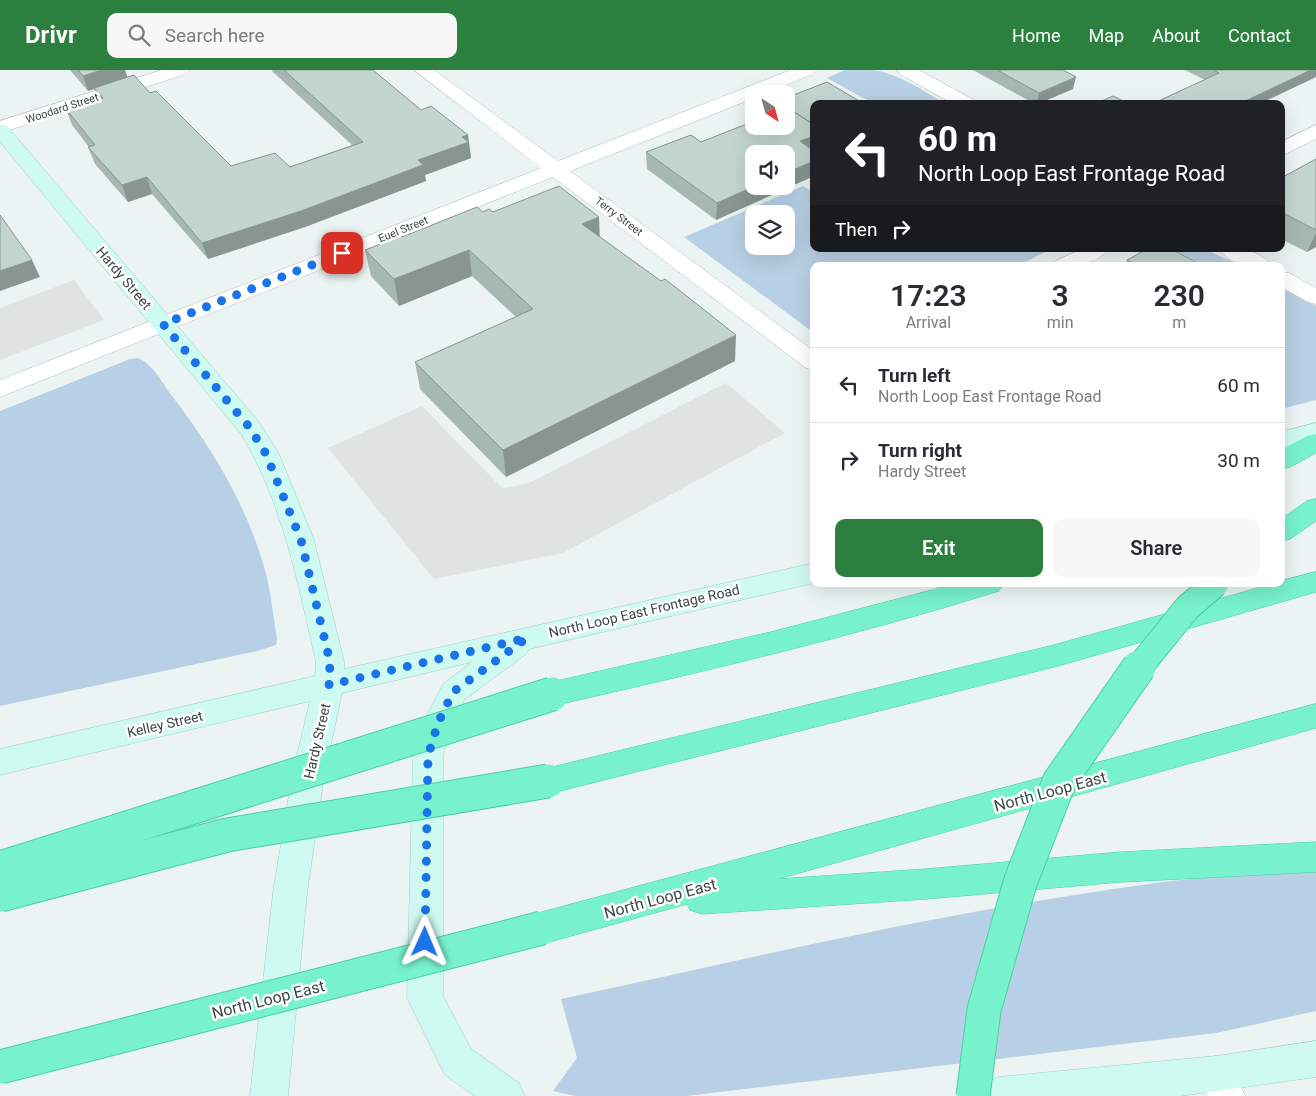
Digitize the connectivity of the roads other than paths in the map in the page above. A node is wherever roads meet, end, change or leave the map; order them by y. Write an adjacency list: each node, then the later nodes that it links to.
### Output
1 (180, 70): 6 (street, Woodard Street)
2 (423, 70): 9 (street, Terry Street)
3 (807, 70): 9 (street, Euel Street)
4 (906, 70): 5 (street)
5 (960, 100)
6 (0, 129): 16 (main road, Hardy Street)
7 (1316, 131): 8 (street)
8 (1285, 148)
9 (555, 168): 16 (street, Euel Street); 17 (street, Terry Street)
10 (1091, 252): 12 (street)
11 (1235, 252): 13 (street)
12 (1072, 262)
13 (1254, 262)
14 (1285, 280): 15 (street)
15 (1316, 297)
16 (163, 324): 18 (street, Euel Street); 30 (main road, Hardy Street)
17 (810, 360)
18 (0, 389)
19 (1316, 431): 20 (main road)
20 (1285, 440)
21 (1316, 442): 22 (highway)
22 (1285, 459)
23 (1316, 508): 24 (highway)
24 (1285, 529)
25 (810, 574): 29 (main road, North Loop East Frontage Road)
26 (1316, 582): 35 (highway, bridge)
27 (979, 587): 34 (highway, bridge)
28 (1211, 587): 42 (highway, bridge)
29 (527, 638): 30 (main road, North Loop East Frontage Road); 41 (main road)
30 (329, 685): 32 (main road, Kelley Street); 40 (main road, Hardy Street)
31 (1316, 716): 36 (highway, North Loop East)
32 (0, 762)
33 (1316, 857): 36 (highway)
34 (0, 868)
35 (0, 895)
36 (643, 903): 38 (highway, North Loop East, bridge)
37 (1316, 1060): 39 (main road)
38 (0, 1067)
39 (1221, 1085): 43 (main road)
40 (269, 1096)
41 (506, 1096)
42 (973, 1096)
43 (1000, 1096)

